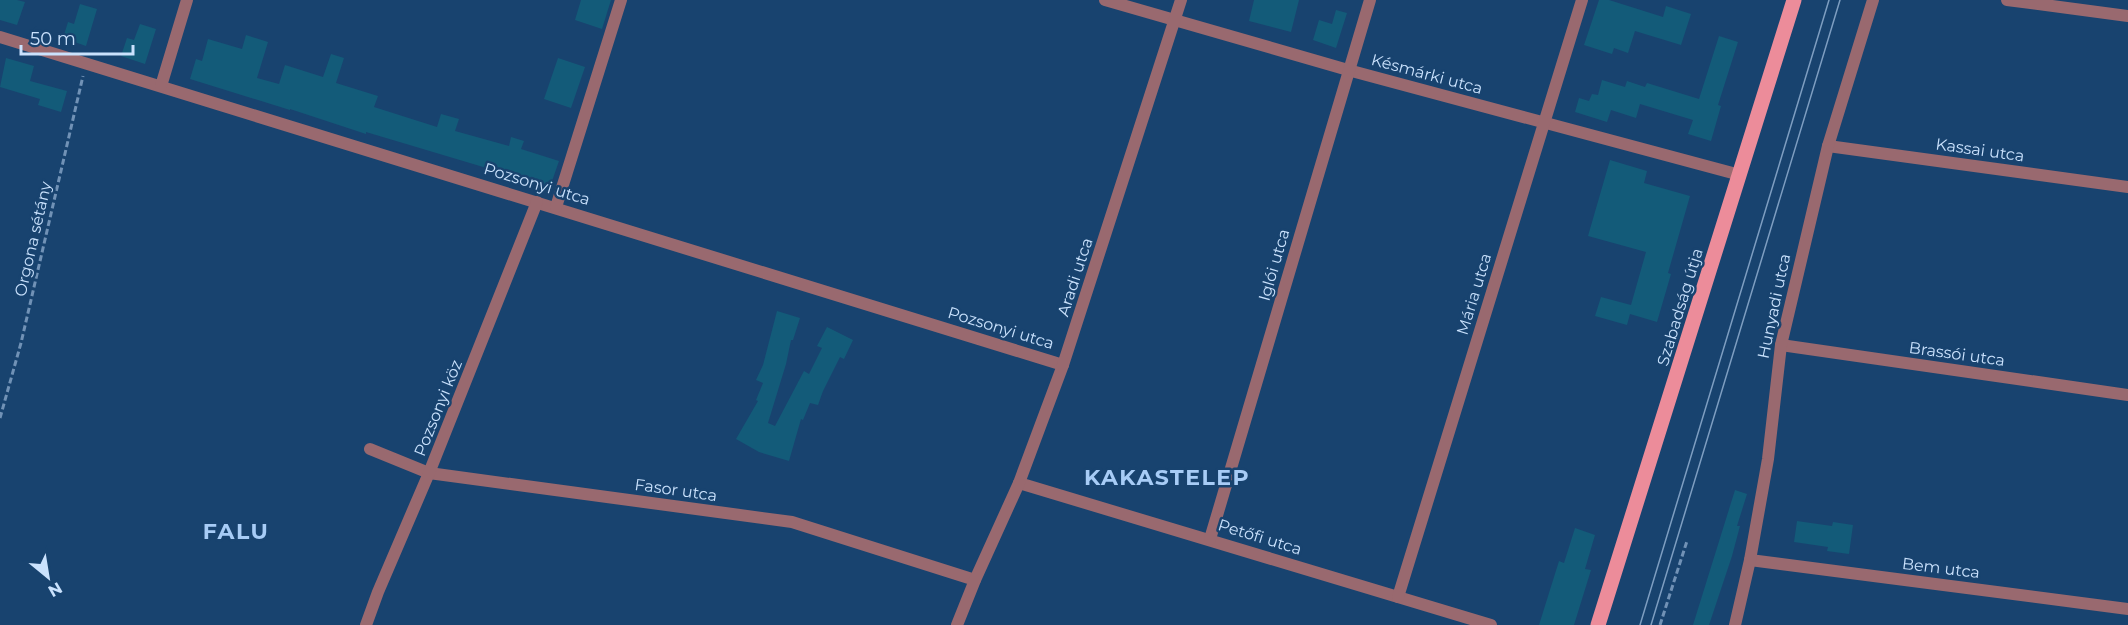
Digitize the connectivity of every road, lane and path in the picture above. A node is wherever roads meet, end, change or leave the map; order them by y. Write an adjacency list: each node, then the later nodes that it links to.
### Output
1 (187, 0): 15 (street)
2 (621, 0): 21 (street)
3 (1105, 0): 11 (street, Késmárki utca)
4 (1182, 0): 11 (street, Aradi utca)
5 (1370, 0): 14 (street, Iglói utca)
6 (1582, 0): 16 (street, Mária utca)
7 (1794, 0): 18 (main road, Szabadság útja)
8 (1873, 0): 17 (street, Hunyadi utca)
9 (2007, 0): 10 (street)
10 (2128, 16)
11 (1175, 20): 14 (street, Késmárki utca); 23 (street, Aradi utca)
12 (0, 37): 13 (street, Pozsonyi utca)
13 (86, 64): 15 (street, Pozsonyi utca); 25 (path, Orgona sétány)
14 (1348, 70): 16 (street, Késmárki utca); 29 (street, Iglói utca)
15 (161, 86): 20 (street, Pozsonyi utca)
16 (1544, 122): 18 (street, Késmárki utca); 33 (street, Mária utca)
17 (1828, 146): 19 (street, Kassai utca); 22 (street, Hunyadi utca)
18 (1740, 176): 38 (main road, Szabadság útja)
19 (2128, 187)
20 (537, 202): 21 (street, Pozsonyi utca); 27 (street, Pozsonyi köz)
21 (556, 207): 23 (street, Pozsonyi utca)
22 (1780, 345): 24 (street, Brassói utca); 31 (street, Hunyadi utca)
23 (1064, 364): 28 (street, Aradi utca)
24 (2128, 395)
25 (0, 418)
26 (370, 449): 27 (street, Fasor utca)
27 (429, 473): 32 (street, Fasor utca); 35 (street, Pozsonyi köz)
28 (1019, 483): 29 (street, Petőfi utca); 32 (street, Aradi utca)
29 (1210, 539): 33 (street, Petőfi utca)
30 (1687, 541): 39 (path)
31 (1750, 560): 34 (street, Bem utca); 40 (street, Hunyadi utca)
32 (975, 580): 36 (street, Aradi utca)
33 (1398, 597): 37 (street, Petőfi utca)
34 (2128, 609)
35 (366, 625)
36 (957, 625)
37 (1491, 625)
38 (1598, 625)
39 (1660, 625)
40 (1735, 625)

